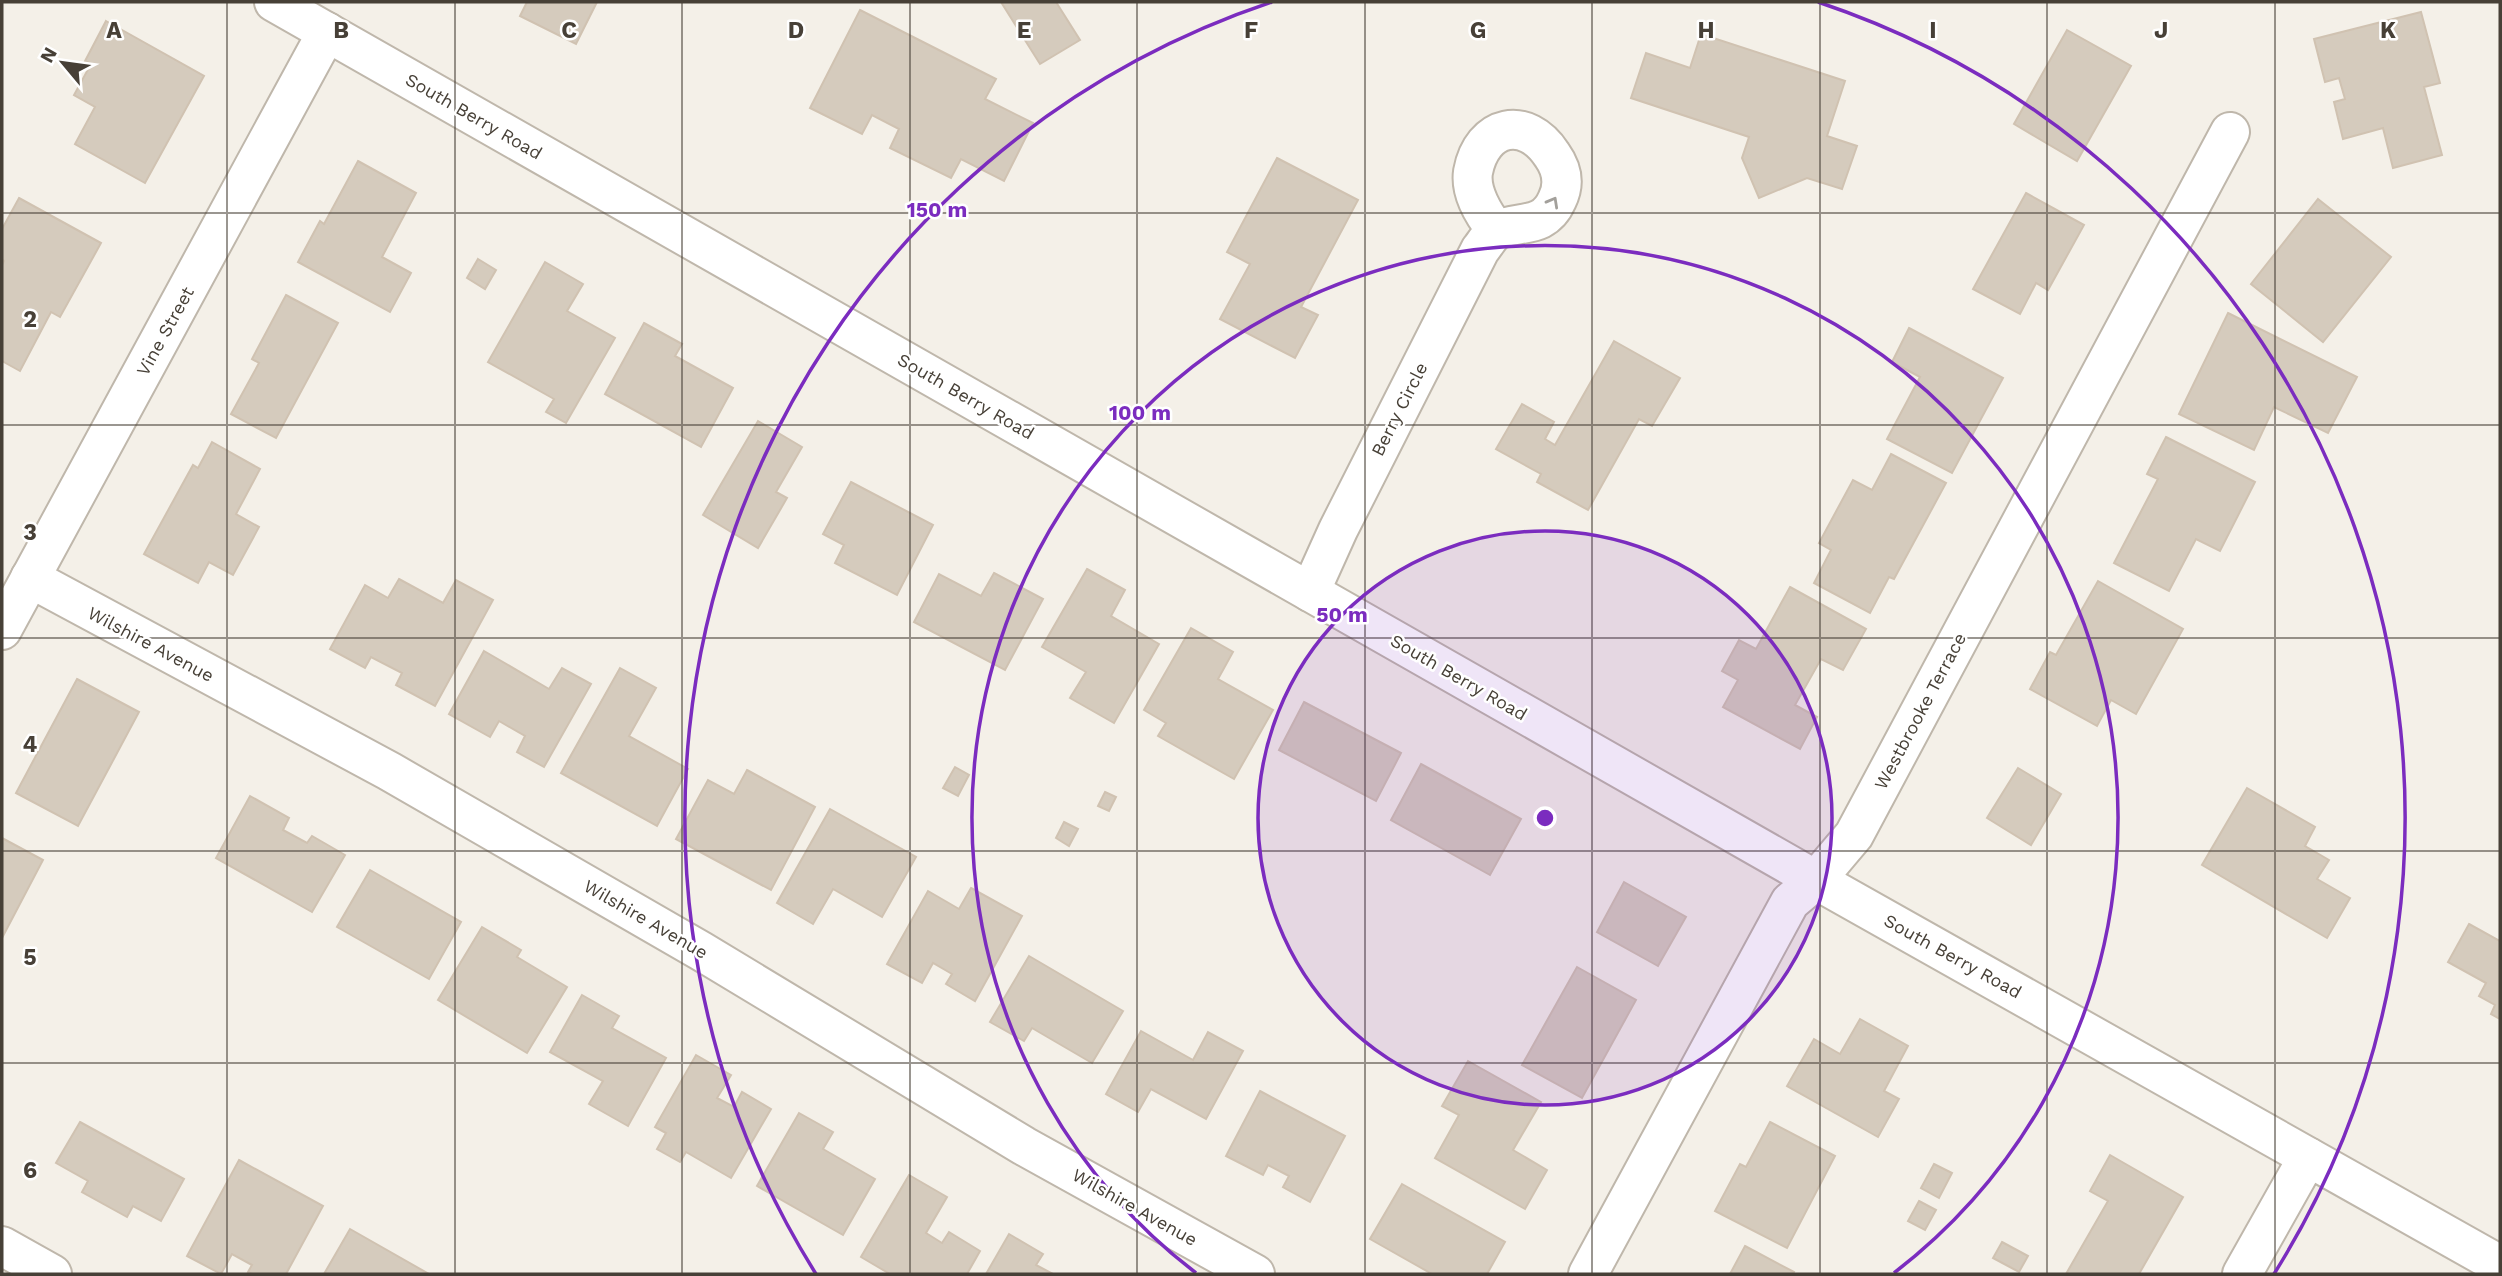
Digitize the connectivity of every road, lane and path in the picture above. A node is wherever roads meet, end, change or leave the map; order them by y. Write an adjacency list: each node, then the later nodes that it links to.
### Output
1 (274, 2): 2 (street, South Berry Road)
2 (327, 32): 5 (street, Vine Street); 6 (street, South Berry Road)
3 (2230, 132): 8 (street, Westbrooke Terrace)
4 (1496, 230): 6 (street, Berry Circle)
5 (30, 579): 7 (street, Vine Street); 13 (street, Wilshire Avenue)
6 (1310, 592): 8 (street, South Berry Road)
7 (2, 630)
8 (1816, 880): 9 (street, South Berry Road); 14 (street, Westbrooke Terrace)
9 (2308, 1157): 11 (street, South Berry Road); 15 (street)
10 (2, 1247): 12 (street)
11 (2500, 1265)
12 (52, 1274)
13 (1255, 1274)
14 (1588, 1274)
15 (2242, 1274)

